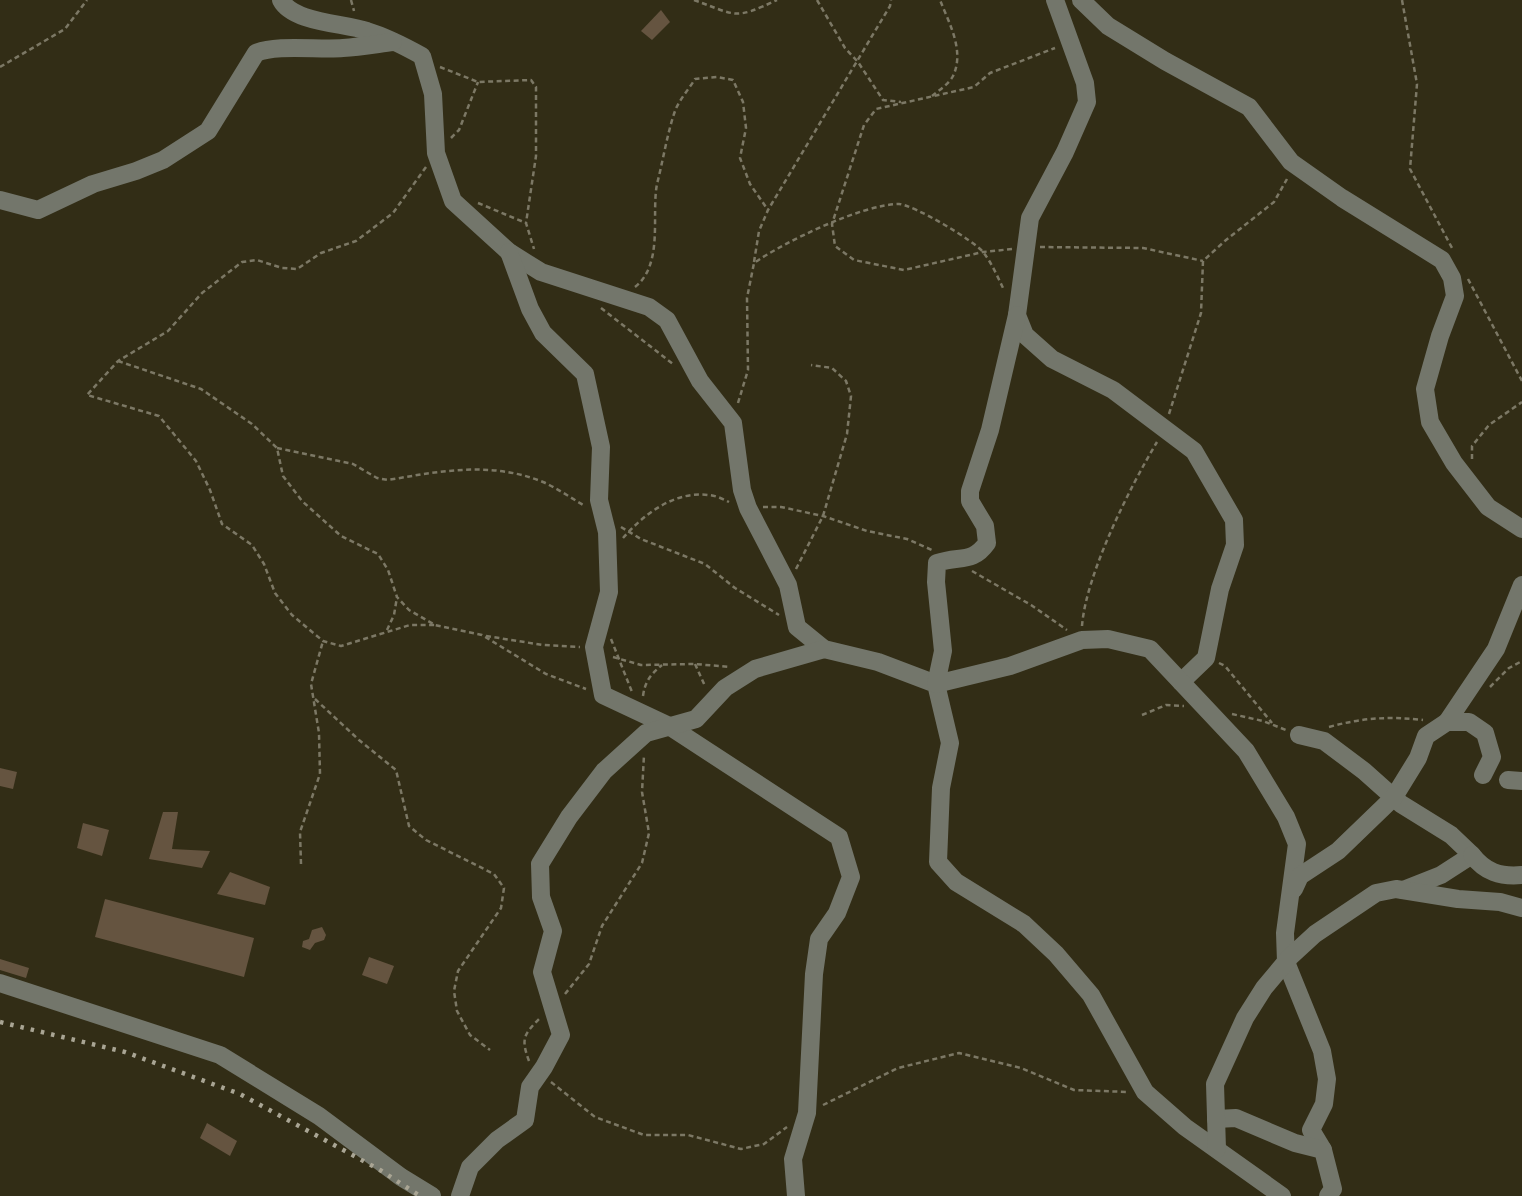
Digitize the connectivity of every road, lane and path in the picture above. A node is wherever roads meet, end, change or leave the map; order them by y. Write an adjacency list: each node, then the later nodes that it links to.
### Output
1 (87, 0): 15 (path)
2 (281, 0): 11 (street)
3 (694, 0): 4 (path)
4 (777, 0)
5 (817, 0): 14 (path)
6 (891, 0): 14 (path)
7 (940, 0): 17 (path)
8 (1055, 0): 12 (street)
9 (1081, 0): 20 (street)
10 (1402, 0): 30 (path)
11 (397, 42): 13 (street); 21 (street)
12 (1070, 42): 17 (path); 26 (street)
13 (422, 56): 16 (path); 19 (street)
14 (858, 61): 18 (path); 23 (path)
15 (0, 68)
16 (478, 82): 19 (path); 24 (path)
17 (932, 97): 18 (path)
18 (904, 103): 25 (path)
19 (436, 153): 27 (street); 37 (path)
20 (1291, 162): 31 (path); 47 (street)
21 (0, 200)
22 (473, 201): 24 (path)
23 (768, 210): 32 (path); 34 (path)
24 (526, 223): 28 (path)
25 (832, 224): 29 (path); 29 (path); 32 (path)
26 (1026, 247): 29 (path); 31 (path); 36 (street)
27 (509, 252): 34 (street); 46 (street)
28 (534, 252)
29 (983, 252): 36 (path)
30 (1455, 254)
31 (1203, 261): 43 (path)
32 (754, 263): 42 (path)
33 (1467, 277): 40 (path)
34 (621, 298): 39 (street)
35 (596, 304): 39 (path)
36 (1017, 315): 43 (street); 48 (street)
37 (118, 361): 44 (path); 58 (path)
38 (810, 365): 49 (path)
39 (700, 381): 42 (street)
40 (1522, 381)
41 (1522, 402): 45 (path)
42 (733, 423): 49 (street)
43 (1165, 429): 57 (path); 61 (street)
44 (277, 448): 46 (path); 51 (path)
45 (1472, 459)
46 (603, 517): 52 (street); 54 (path)
47 (1522, 529)
48 (950, 559): 57 (path); 67 (street)
49 (788, 585): 54 (street)
50 (1522, 585): 72 (street)
51 (397, 597): 53 (path); 55 (path)
52 (602, 616): 59 (street); 62 (path)
53 (435, 625): 55 (path); 56 (path)
54 (797, 626): 60 (street)
55 (387, 631): 58 (path)
56 (482, 635): 59 (path); 69 (path)
57 (1082, 640): 66 (street); 67 (street)
58 (323, 641): 70 (path)
59 (594, 647): 62 (path); 69 (street)
60 (824, 649): 65 (street); 67 (street)
61 (1206, 658): 66 (street); 74 (path)
62 (620, 661): 64 (path); 71 (path)
63 (1522, 661): 68 (path)
64 (663, 665): 65 (path); 71 (path)
65 (755, 669): 73 (street)
66 (1181, 682): 84 (street)
67 (936, 684): 91 (street)
68 (1483, 694)
69 (603, 695): 71 (street)
70 (315, 699): 81 (path); 89 (path)
71 (641, 704): 73 (street)
72 (1447, 722): 75 (path); 78 (street); 79 (street)
73 (669, 726): 76 (street); 92 (street)
74 (1275, 726)
75 (1323, 728)
76 (646, 733): 88 (path); 88 (street)
77 (1299, 735): 79 (street)
78 (1483, 775)
79 (1394, 797): 80 (street); 84 (street)
80 (1472, 855): 82 (street); 83 (street)
81 (301, 864)
82 (1522, 875)
83 (1403, 890): 85 (street); 86 (street)
84 (1290, 898): 86 (street)
85 (1522, 908)
86 (1286, 962): 93 (street); 95 (street)
87 (0, 983): 96 (street)
88 (551, 1007): 90 (street); 90 (path)
89 (490, 1050)
90 (540, 1074): 92 (path); 97 (street)
91 (1144, 1092): 92 (path); 94 (street)
92 (807, 1113): 98 (street)
93 (1216, 1119): 94 (street); 95 (street)
94 (1217, 1149): 99 (street)
95 (1323, 1150): 100 (street)
96 (432, 1196)
97 (460, 1196)
98 (796, 1196)
99 (1282, 1196)
100 (1328, 1196)

